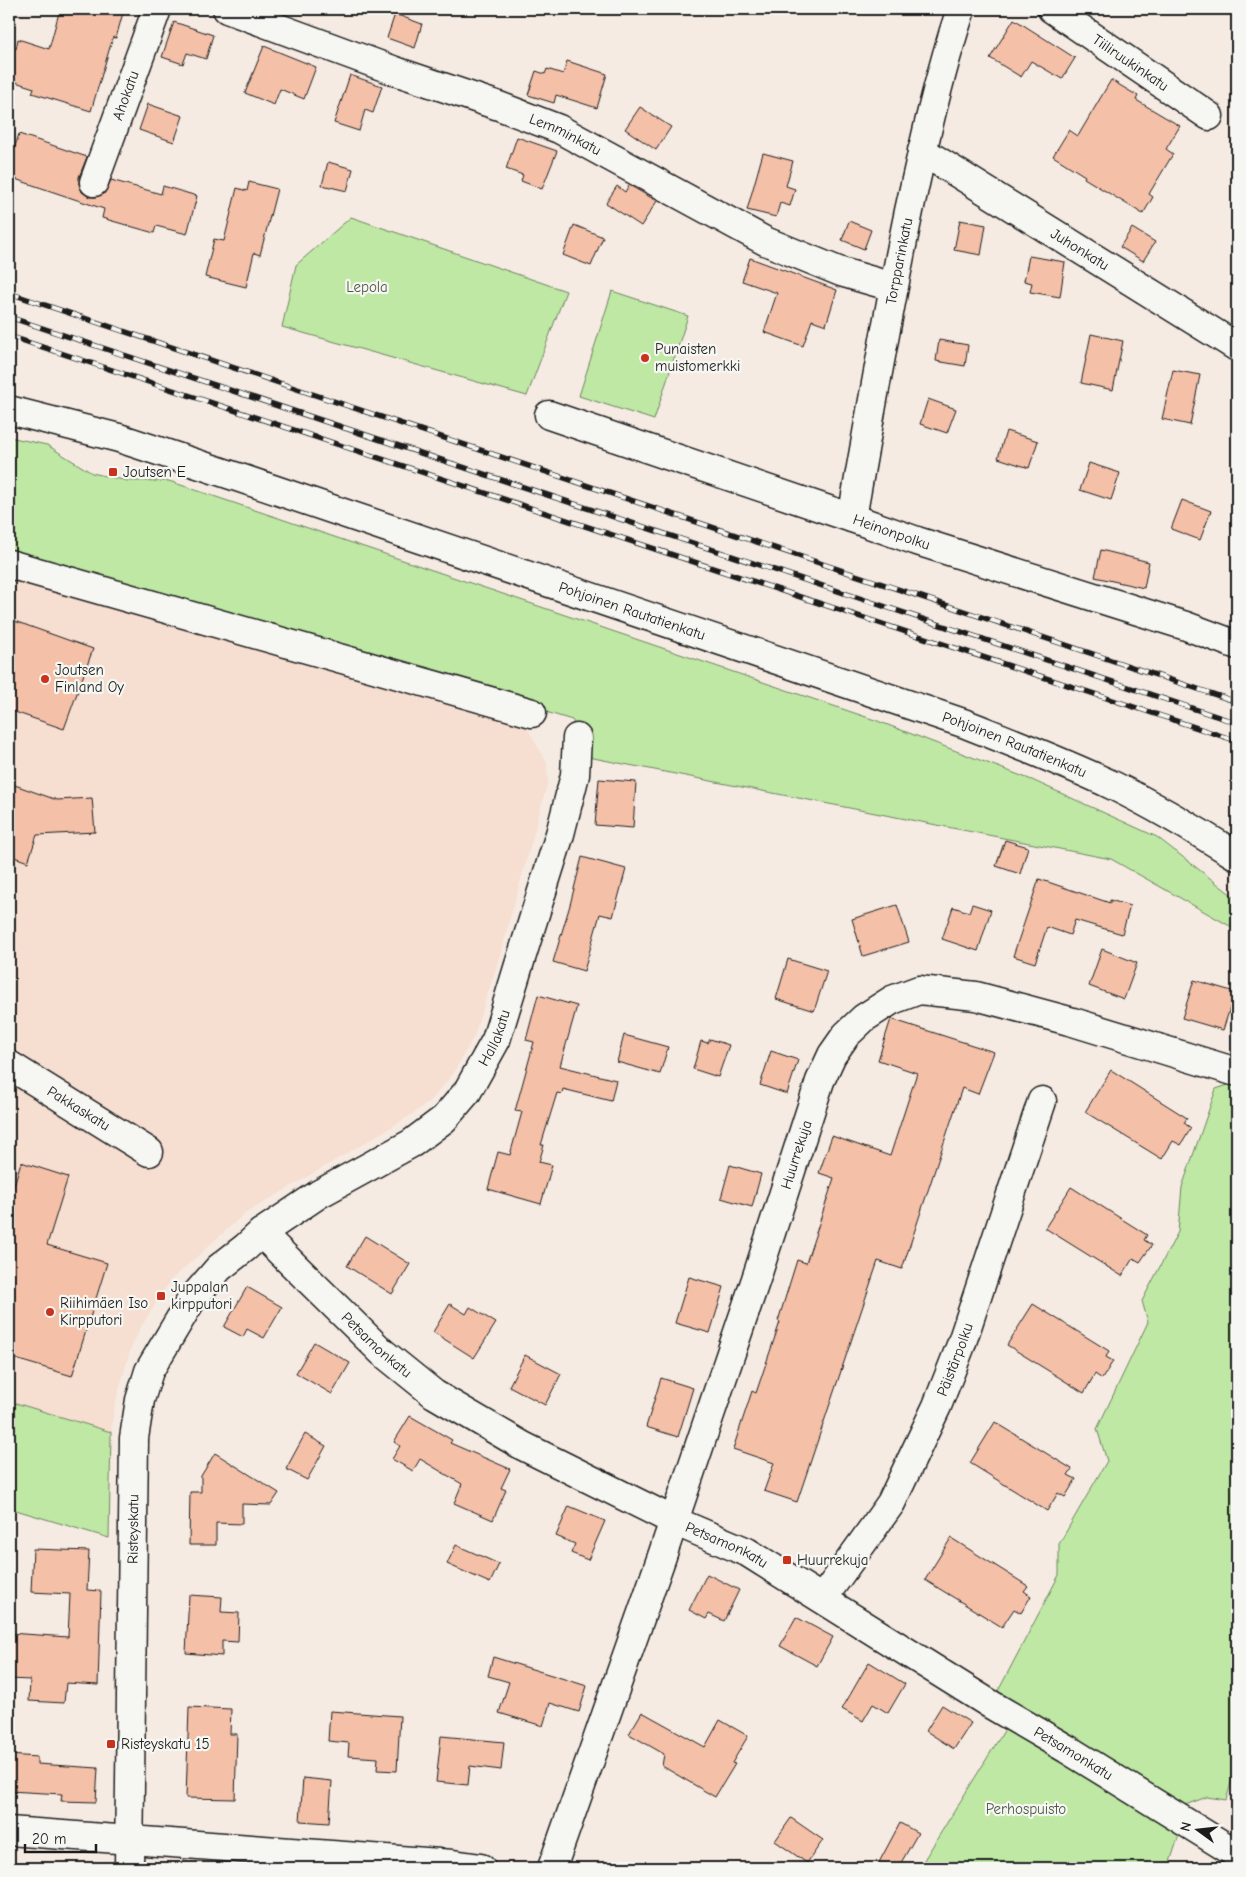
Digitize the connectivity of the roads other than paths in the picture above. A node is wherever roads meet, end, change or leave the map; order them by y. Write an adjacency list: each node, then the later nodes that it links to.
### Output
1 (157, 9): 7 (street, Ahokatu)
2 (227, 9): 8 (street, Lemminkatu)
3 (961, 9): 6 (street, Torpparinkatu)
4 (1052, 9): 5 (street, Tiiliruukinkatu)
5 (1209, 116)
6 (922, 151): 8 (street, Torpparinkatu); 9 (street, Juhonkatu)
7 (94, 182)
8 (893, 287): 12 (street, Torpparinkatu)
9 (1237, 348)
10 (9, 410): 17 (street, Pohjoinen Rautatienkatu)
11 (548, 415): 12 (street, Heinonpolku)
12 (852, 518): 14 (street, Heinonpolku)
13 (9, 564): 15 (street)
14 (1237, 645)
15 (532, 713)
16 (577, 738): 22 (street, Hallakatu)
17 (1237, 856)
18 (9, 1065): 21 (street, Pakkaskatu)
19 (1233, 1071): 23 (street, Huurrekuja)
20 (1042, 1101): 24 (street, Päistärpolku)
21 (149, 1152)
22 (260, 1233): 23 (street, Petsamonkatu); 26 (street, Risteyskatu)
23 (674, 1520): 24 (street, Petsamonkatu); 30 (street, Huurrekuja)
24 (822, 1598): 27 (street, Petsamonkatu)
25 (9, 1831): 26 (street)
26 (130, 1840): 28 (street, Risteyskatu); 29 (street)
27 (1237, 1854)
28 (129, 1868)
29 (481, 1868)
30 (552, 1868)

